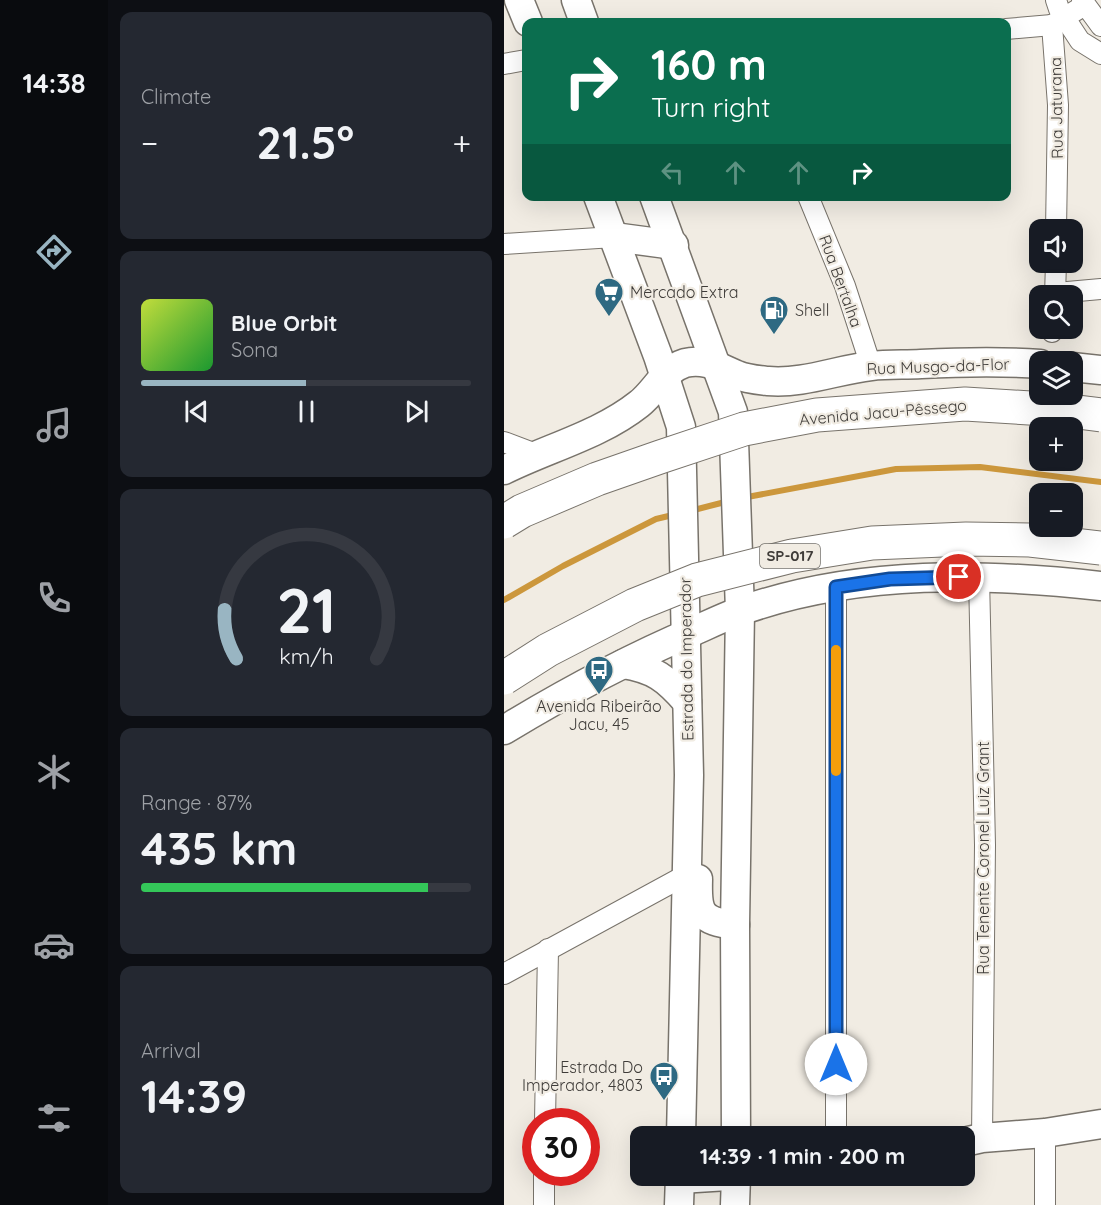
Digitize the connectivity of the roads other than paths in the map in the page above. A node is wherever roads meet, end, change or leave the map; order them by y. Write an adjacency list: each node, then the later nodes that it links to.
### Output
1 (519, 0): 5 (main road)
2 (576, 0): 6 (main road)
3 (1083, 2): 4 (street); 7 (street)
4 (1057, 14): 8 (street); 9 (street); 15 (street, Rua Jaturana)
5 (526, 18)
6 (583, 18)
7 (1101, 26)
8 (1011, 27)
9 (1101, 54)
10 (522, 61): 11 (street)
11 (504, 64)
12 (600, 201): 16 (main road, Estrada do Imperador)
13 (656, 201): 18 (main road)
14 (810, 201): 23 (street, Rua Bertalha)
15 (1056, 219)
16 (614, 237): 17 (street); 18 (main road); 26 (main road, Estrada do Imperador)
17 (504, 244)
18 (674, 245): 22 (main road)
19 (1101, 289): 20 (street)
20 (1083, 291)
21 (1029, 363): 23 (main road, Rua Musgo-da-Flor)
22 (715, 364): 23 (main road, Rua Musgo-da-Flor); 26 (main road, Rua Musgo-da-Flor); 36 (main road)
23 (871, 366)
24 (1083, 368): 25 (main road)
25 (1101, 370)
26 (664, 375): 29 (main road); 37 (main road, Estrada do Imperador)
27 (1101, 415): 31 (highway, Avenida Jacu-Pêssego, bridge)
28 (504, 442): 29 (street)
29 (536, 454): 30 (main road)
30 (504, 470)
31 (504, 522)
32 (1101, 548): 39 (highway, SP-017, bridge)
33 (979, 578): 34 (main road); 35 (main road); 51 (street, Rua Tenente Coronel Luiz Grant)
34 (1101, 586)
35 (836, 587): 36 (main road); 50 (street)
36 (740, 611): 37 (main road); 43 (main road)
37 (685, 635): 38 (main road); 40 (main road, Estrada do Imperador)
38 (623, 664): 40 (main road); 41 (main road)
39 (504, 678)
40 (687, 704): 42 (main road, Estrada do Imperador); 43 (main road)
41 (504, 730)
42 (686, 875): 44 (street); 48 (main road, Estrada do Imperador)
43 (735, 925): 49 (main road)
44 (548, 949): 45 (street); 46 (street)
45 (504, 974)
46 (545, 1108)
47 (1101, 1124): 52 (main road)
48 (681, 1126)
49 (736, 1126)
50 (836, 1126)
51 (974, 1126)
52 (1045, 1133): 53 (main road); 58 (street)
53 (975, 1140)
54 (544, 1186): 56 (street)
55 (736, 1186): 57 (main road)
56 (544, 1205)
57 (735, 1205)
58 (1046, 1205)

